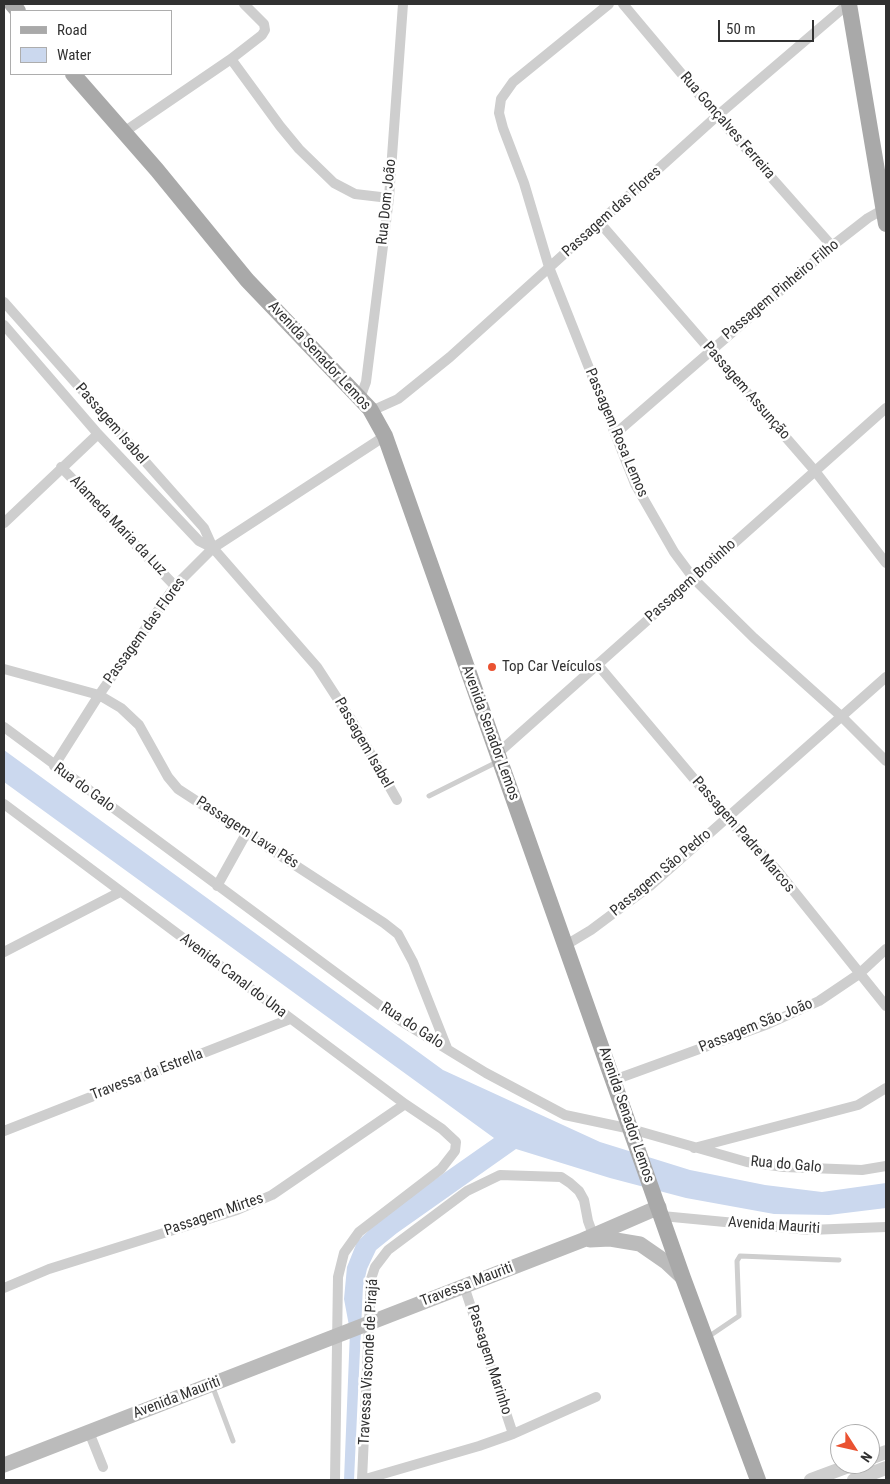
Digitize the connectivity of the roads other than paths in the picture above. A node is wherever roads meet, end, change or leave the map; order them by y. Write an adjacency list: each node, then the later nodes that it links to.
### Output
1 (244, 4): 6 (street)
2 (403, 4): 11 (street, Rua Dom João)
3 (609, 4): 15 (street, Passagem Rosa Lemos)
4 (623, 4): 8 (street, Rua Gonçalves Ferreira)
5 (849, 4): 8 (street, Passagem das Flores); 10 (main road)
6 (232, 59): 9 (street); 11 (street)
7 (74, 75): 9 (main road, Avenida Senador Lemos)
8 (717, 116): 13 (street, Passagem das Flores); 14 (street, Rua Gonçalves Ferreira)
9 (124, 132): 19 (main road, Avenida Senador Lemos)
10 (883, 188): 12 (main road)
11 (389, 198): 19 (street, Rua Dom João)
12 (885, 217): 14 (street, Passagem Pinheiro Filho)
13 (600, 223): 15 (street, Passagem das Flores); 18 (street, Passagem Assunção)
14 (832, 246): 18 (street, Passagem Pinheiro Filho)
15 (549, 267): 19 (street, Passagem das Flores); 22 (street, Passagem Rosa Lemos)
16 (4, 302): 27 (street, Passagem Isabel)
17 (4, 325): 21 (street, Passagem Isabel)
18 (711, 349): 22 (street, Passagem Pinheiro Filho); 25 (street, Passagem Assunção)
19 (365, 403): 23 (main road, Avenida Senador Lemos)
20 (886, 408): 25 (street, Passagem Brotinho)
21 (98, 434): 24 (street); 27 (street, Passagem Isabel)
22 (615, 434): 29 (street, Passagem Rosa Lemos)
23 (384, 436): 27 (street, Passagem das Flores); 37 (main road, Avenida Senador Lemos)
24 (61, 467): 26 (street); 30 (street, Alameda Maria da Luz)
25 (815, 471): 28 (street, Passagem Assunção); 29 (street, Passagem Brotinho)
26 (4, 523)
27 (213, 548): 30 (street, Passagem das Flores); 41 (street, Passagem Isabel)
28 (886, 563)
29 (694, 579): 31 (street, Passagem Brotinho); 35 (street, Passagem Rosa Lemos)
30 (176, 586): 34 (street, Passagem das Flores)
31 (598, 665): 37 (street, Passagem Brotinho); 43 (street, Passagem Padre Marcos)
32 (4, 669): 34 (street, Passagem Lava Pés)
33 (886, 677): 35 (street, Passagem São Pedro)
34 (99, 694): 39 (street, Passagem das Flores); 44 (street, Passagem Lava Pés)
35 (842, 717): 38 (street, Passagem Rosa Lemos); 43 (street, Passagem São Pedro)
36 (4, 727): 39 (street, Rua do Galo)
37 (498, 757): 40 (lane); 47 (main road, Avenida Senador Lemos)
38 (886, 762)
39 (54, 766): 45 (street, Rua do Galo)
40 (428, 796)
41 (397, 800)
42 (4, 804): 46 (street, Avenida Canal do Una)
43 (727, 818): 47 (street, Passagem São Pedro); 51 (street, Passagem Padre Marcos)
44 (246, 832): 45 (street); 54 (street, Passagem Lava Pés)
45 (217, 886): 54 (street, Rua do Galo)
46 (120, 892): 49 (street); 53 (street, Avenida Canal do Una)
47 (566, 945): 55 (main road, Avenida Senador Lemos)
48 (886, 949): 50 (street, Passagem São João)
49 (4, 952)
50 (882, 960): 51 (street, Passagem São João)
51 (859, 974): 52 (street, Passagem Padre Marcos); 55 (street, Passagem São João)
52 (886, 1006)
53 (290, 1019): 57 (street, Avenida Canal do Una); 59 (street, Travessa da Estrella)
54 (446, 1048): 58 (street, Rua do Galo)
55 (614, 1080): 58 (main road, Avenida Senador Lemos)
56 (886, 1088): 60 (street)
57 (405, 1104): 61 (street, Avenida Canal do Una); 69 (street, Passagem Mirtes)
58 (631, 1129): 60 (street, Rua do Galo); 63 (main road, Avenida Senador Lemos)
59 (4, 1131)
60 (692, 1148): 62 (street, Rua do Galo)
61 (455, 1151): 71 (street, Travessa Visconde de Pirajá)
62 (886, 1166)
63 (659, 1207): 64 (street, Avenida Mauriti); 65 (main road, Travessa Mauriti); 67 (main road, Avenida Senador Lemos)
64 (886, 1227)
65 (591, 1239): 67 (main road, Travessa Mauriti); 68 (main road, Travessa Mauriti); 70 (street, Travessa Visconde de Pirajá)
66 (838, 1260): 72 (lane)
67 (683, 1278): 72 (main road, Avenida Senador Lemos)
68 (464, 1286): 70 (main road, Travessa Mauriti); 76 (street, Passagem Marinho)
69 (4, 1288)
70 (368, 1324): 71 (main road, Travessa Mauriti); 83 (street, Travessa Visconde de Pirajá)
71 (344, 1333): 73 (main road, Avenida Mauriti); 82 (street, Travessa Visconde de Pirajá)
72 (705, 1339): 84 (main road, Avenida Senador Lemos)
73 (212, 1384): 75 (main road, Avenida Mauriti); 77 (lane)
74 (596, 1397): 76 (street, Passagem Marinho)
75 (89, 1432): 78 (main road, Avenida Mauriti); 79 (street)
76 (513, 1434): 83 (street, Passagem Marinho)
77 (233, 1441)
78 (4, 1465)
79 (103, 1467)
80 (886, 1468): 86 (street)
81 (830, 1473): 85 (street)
82 (335, 1480)
83 (362, 1480)
84 (758, 1480)
85 (811, 1480)
86 (854, 1480)

